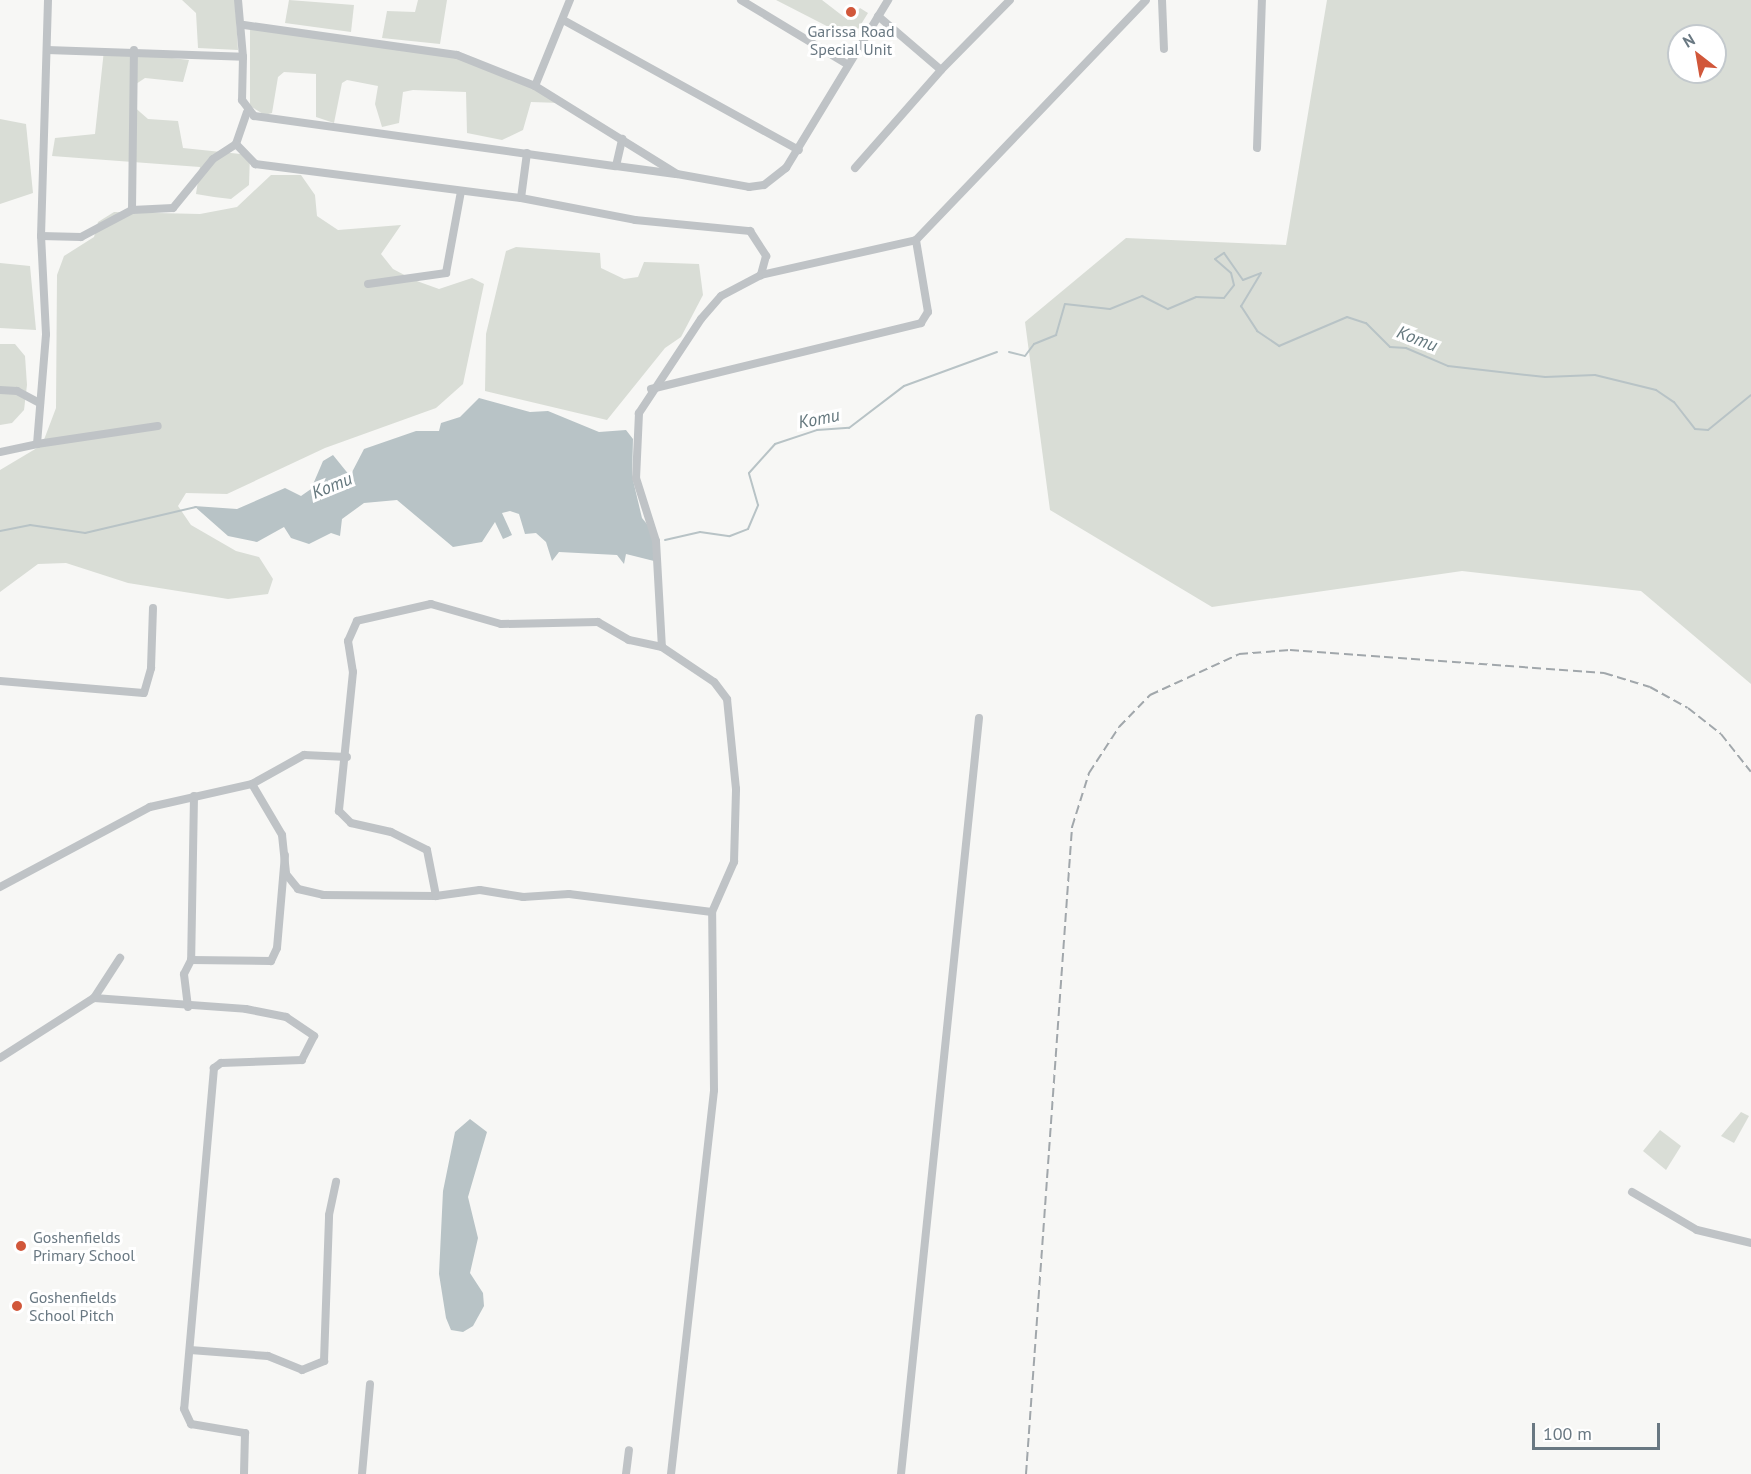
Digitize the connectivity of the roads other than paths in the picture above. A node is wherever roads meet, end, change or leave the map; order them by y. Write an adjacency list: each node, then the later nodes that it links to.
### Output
1 (48, 0): 14 (street)
2 (238, 0): 12 (street)
3 (570, 0): 11 (street)
4 (741, 0): 17 (street)
5 (888, 0): 10 (street)
6 (1010, 0): 18 (street)
7 (1146, 0): 33 (street)
8 (1162, 0): 13 (street)
9 (1262, 0): 23 (street)
10 (878, 16): 17 (street); 18 (street)
11 (565, 21): 19 (street); 24 (street)
12 (244, 25): 16 (street); 19 (street)
13 (1164, 49)
14 (47, 50): 15 (street); 32 (street)
15 (134, 50): 16 (street); 31 (street)
16 (243, 57): 20 (street)
17 (845, 63): 24 (street)
18 (941, 70): 27 (street)
19 (535, 86): 21 (street)
20 (247, 112): 22 (street); 25 (street)
21 (622, 139): 26 (street); 28 (street)
22 (236, 144): 29 (street); 31 (street)
23 (1257, 148)
24 (799, 150): 28 (street)
25 (527, 153): 26 (street); 30 (street)
26 (616, 166): 28 (street)
27 (855, 168)
28 (677, 174)
29 (461, 191): 30 (street); 35 (street)
30 (522, 198): 34 (street)
31 (132, 210): 32 (street)
32 (41, 236): 38 (street)
33 (916, 240): 34 (street); 36 (street)
34 (761, 274): 36 (street)
35 (368, 284)
36 (651, 389): 43 (street)
37 (0, 390): 38 (street)
38 (40, 403): 40 (street)
39 (158, 426): 40 (street)
40 (37, 444): 41 (street)
41 (0, 452)
42 (153, 608): 44 (street)
43 (662, 647): 46 (street); 52 (street)
44 (0, 681)
45 (979, 718): 70 (street)
46 (348, 757): 47 (street); 51 (street)
47 (252, 784): 48 (street); 49 (street)
48 (195, 796): 50 (street); 54 (street)
49 (285, 855): 51 (street); 54 (street)
50 (0, 886)
51 (436, 896): 52 (street)
52 (712, 912): 69 (street)
53 (120, 958): 55 (street)
54 (191, 960): 56 (street)
55 (94, 998): 56 (street); 57 (street)
56 (188, 1007): 63 (street)
57 (0, 1058)
58 (336, 1182): 63 (street)
59 (1632, 1192): 60 (street)
60 (1740, 1241): 61 (street); 62 (street)
61 (1751, 1243)
62 (1751, 1248)
63 (190, 1350): 66 (street)
64 (370, 1384): 67 (street)
65 (628, 1450): 68 (street)
66 (243, 1474)
67 (362, 1474)
68 (626, 1474)
69 (671, 1474)
70 (901, 1474)

